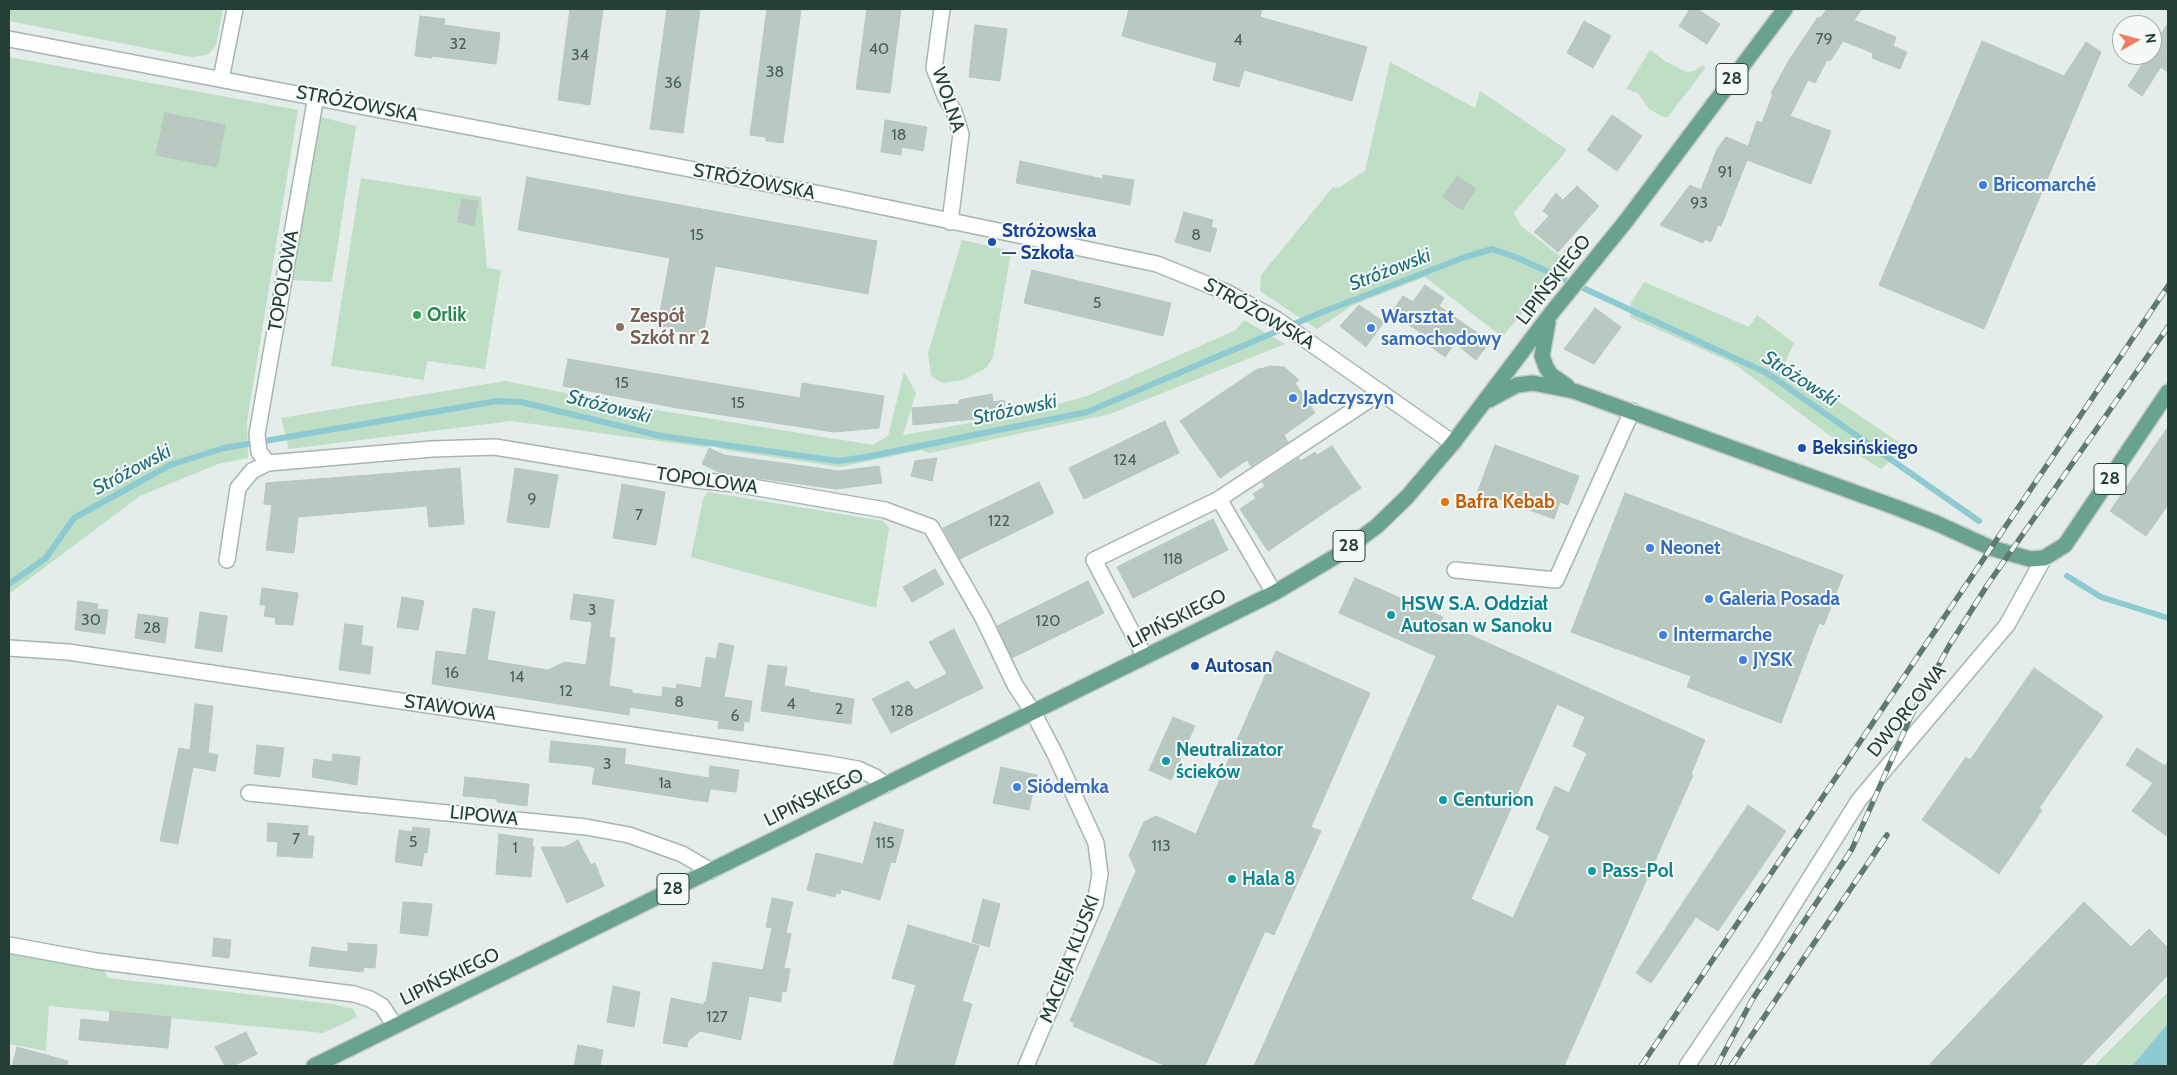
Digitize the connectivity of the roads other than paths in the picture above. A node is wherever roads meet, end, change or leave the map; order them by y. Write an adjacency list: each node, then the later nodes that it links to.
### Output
1 (235, 9): 5 (street)
2 (942, 9): 7 (street, WOLNA)
3 (1785, 9): 8 (main road, LIPIŃSKIEGO / 28)
4 (9, 39): 5 (street, STRÓŻOWSKA)
5 (221, 79): 6 (street, STRÓŻOWSKA)
6 (316, 96): 7 (street, STRÓŻOWSKA); 15 (street, TOPOLOWA)
7 (950, 222): 10 (street, STRÓŻOWSKA)
8 (1554, 311): 9 (main road); 12 (main road, LIPIŃSKIEGO / 28)
9 (1574, 391): 12 (main road, 28); 13 (main road, 28)
10 (1380, 392): 14 (street, STRÓŻOWSKA); 16 (street)
11 (2168, 392): 17 (main road, DWORCOWA / 28)
12 (1482, 405): 14 (main road, LIPIŃSKIEGO / 28)
13 (1632, 411): 17 (main road, 28); 19 (street)
14 (1454, 443): 20 (main road, LIPIŃSKIEGO / 28)
15 (263, 457): 18 (street, TOPOLOWA); 23 (street, TOPOLOWA)
16 (1219, 499): 20 (street); 22 (street)
17 (2044, 558): 31 (street, DWORCOWA)
18 (227, 560)
19 (1456, 570)
20 (1274, 592): 22 (main road, LIPIŃSKIEGO / 28)
21 (9, 648): 24 (street, STAWOWA)
22 (1145, 657): 23 (main road, LIPIŃSKIEGO / 28)
23 (1033, 712): 24 (main road, LIPIŃSKIEGO / 28); 30 (street, MACIEJA KLUSKI)
24 (886, 785): 26 (main road, LIPIŃSKIEGO / 28)
25 (249, 792): 26 (street, LIPOWA)
26 (712, 870): 28 (main road, LIPIŃSKIEGO / 28)
27 (9, 945): 28 (street, LIPIŃSKIEGO)
28 (395, 1026): 29 (main road, LIPIŃSKIEGO / 28)
29 (314, 1066)
30 (1026, 1066)
31 (1687, 1066)

